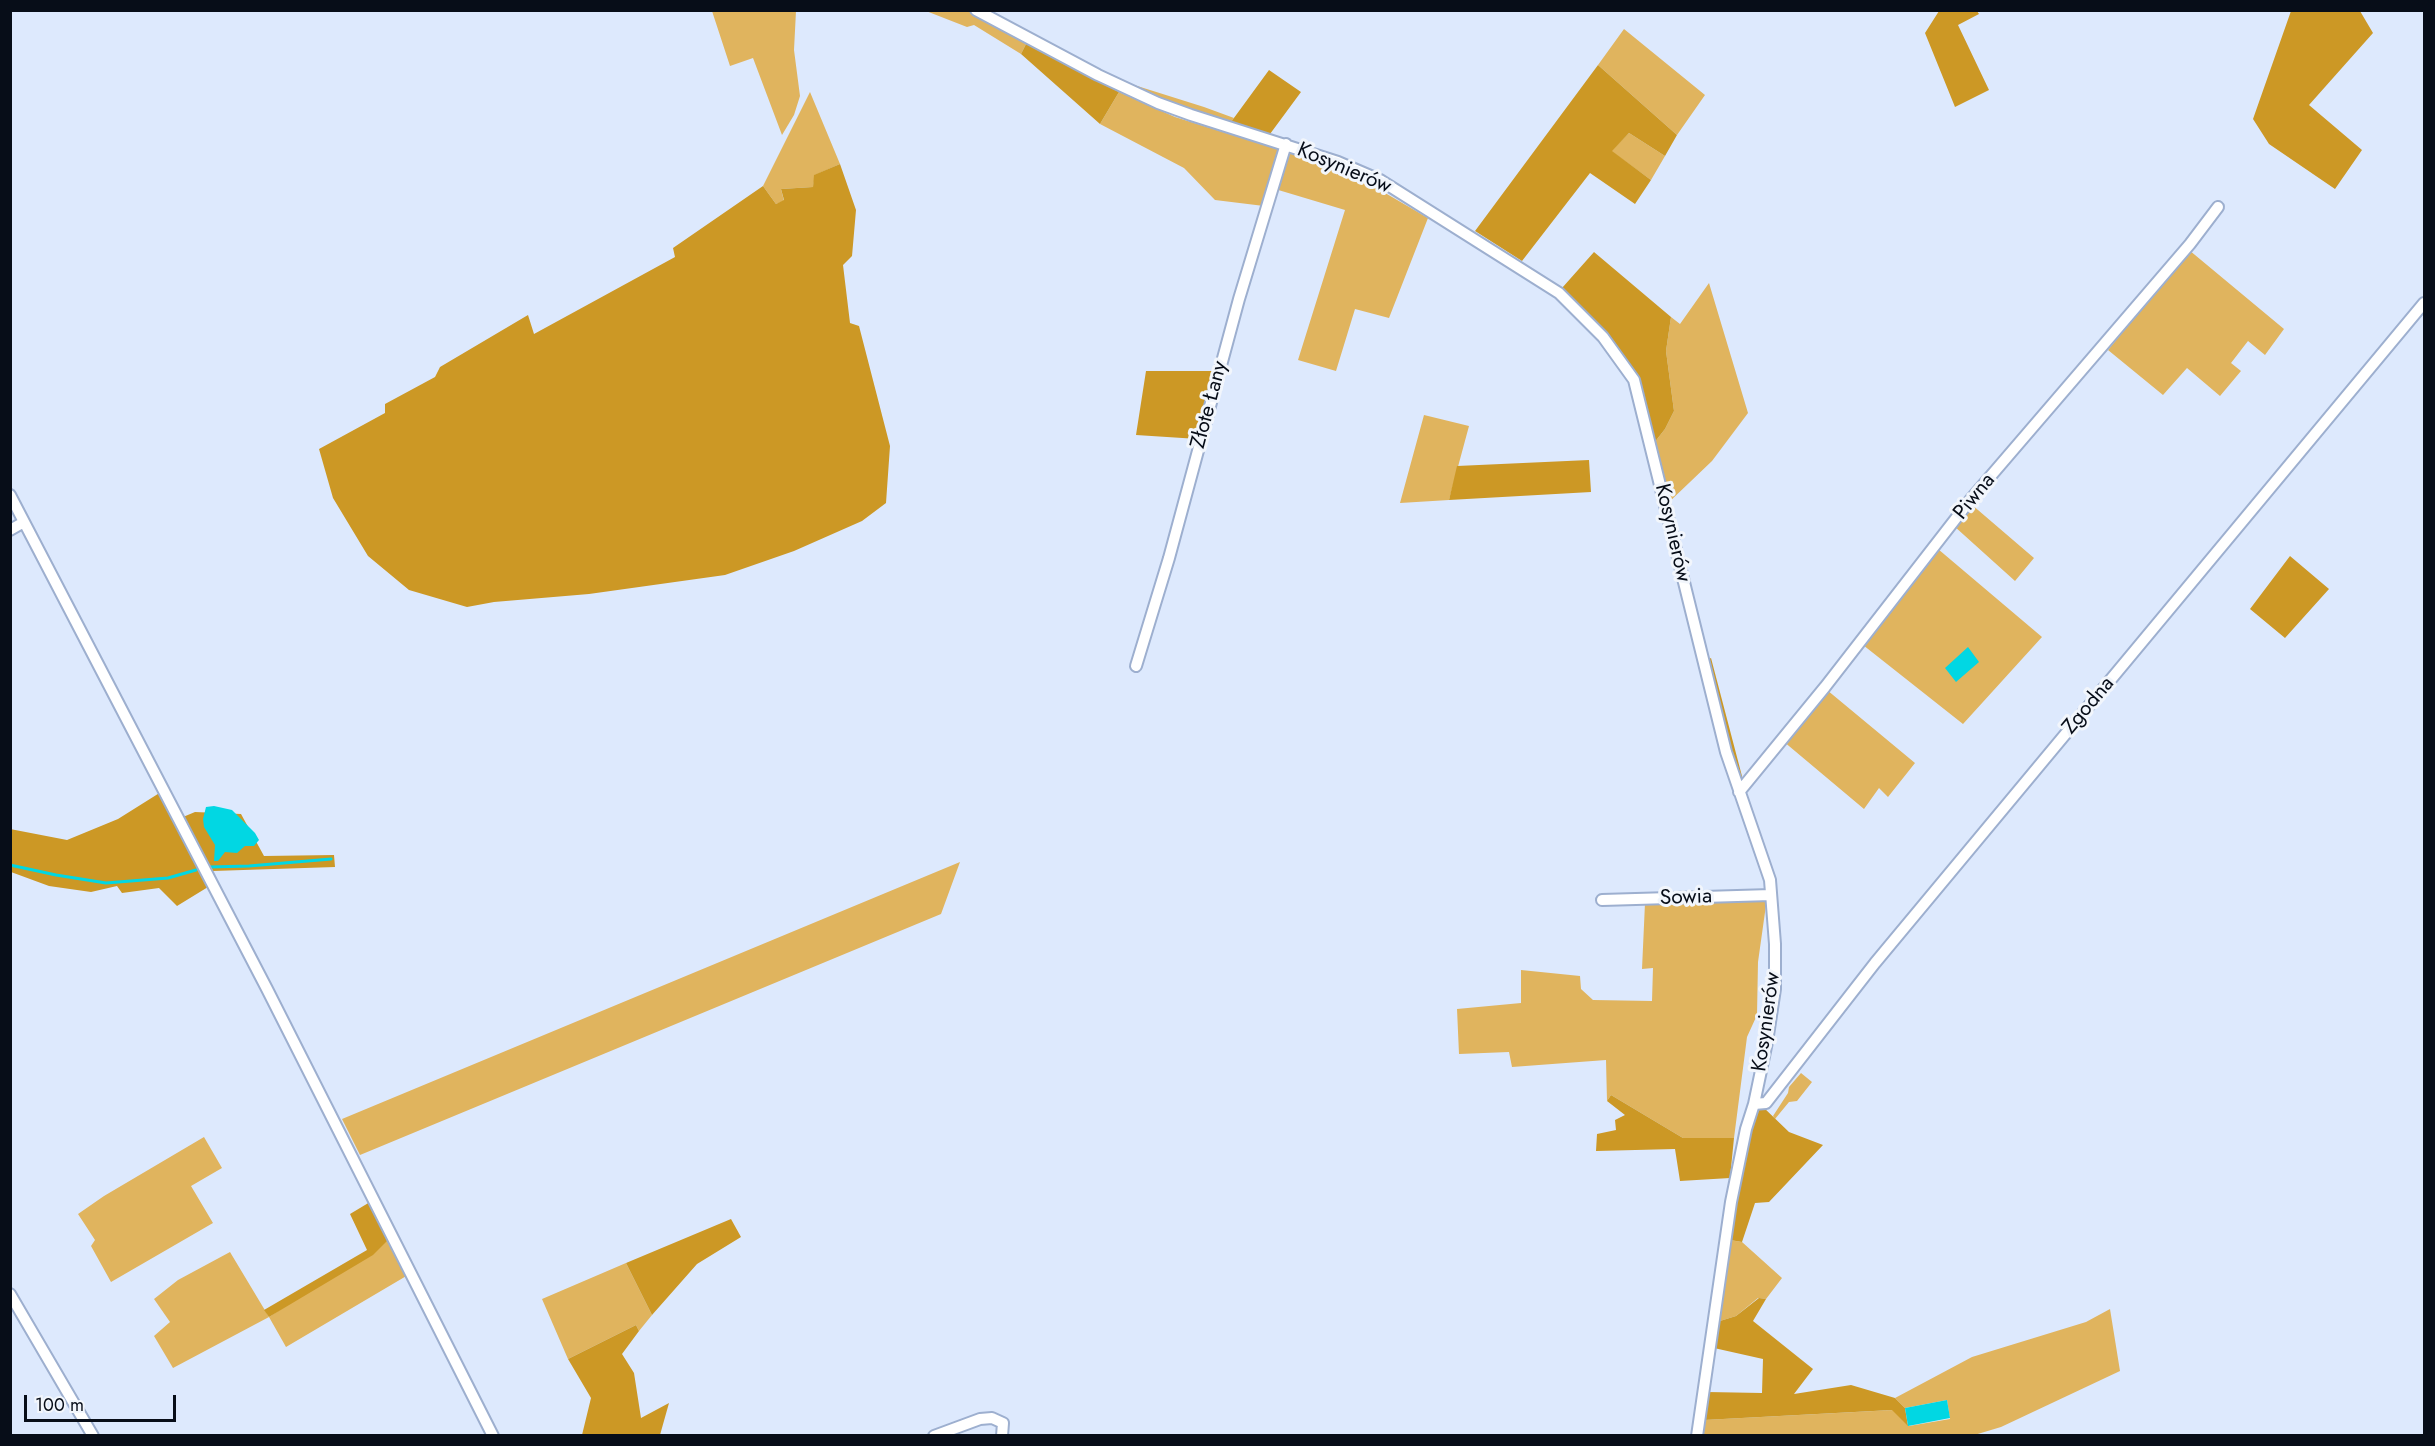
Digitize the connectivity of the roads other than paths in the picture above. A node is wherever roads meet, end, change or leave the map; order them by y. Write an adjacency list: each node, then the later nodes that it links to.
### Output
1 (976, 10): 2 (street, Kosynierów)
2 (1286, 144): 8 (street, Złote Łany); 9 (street, Kosynierów)
3 (2218, 207): 9 (street, Piwna)
4 (2424, 303): 12 (street, Zgodna)
5 (10, 495): 6 (street)
6 (24, 522): 7 (street); 15 (street)
7 (10, 530)
8 (1136, 666)
9 (1739, 792): 10 (street, Kosynierów)
10 (1771, 895): 11 (street, Sowia); 12 (street, Kosynierów)
11 (1602, 900)
12 (1754, 1104): 18 (street, Kosynierów)
13 (10, 1294): 14 (street)
14 (93, 1436)
15 (494, 1436)
16 (934, 1436): 17 (street)
17 (1002, 1436)
18 (1697, 1436)

